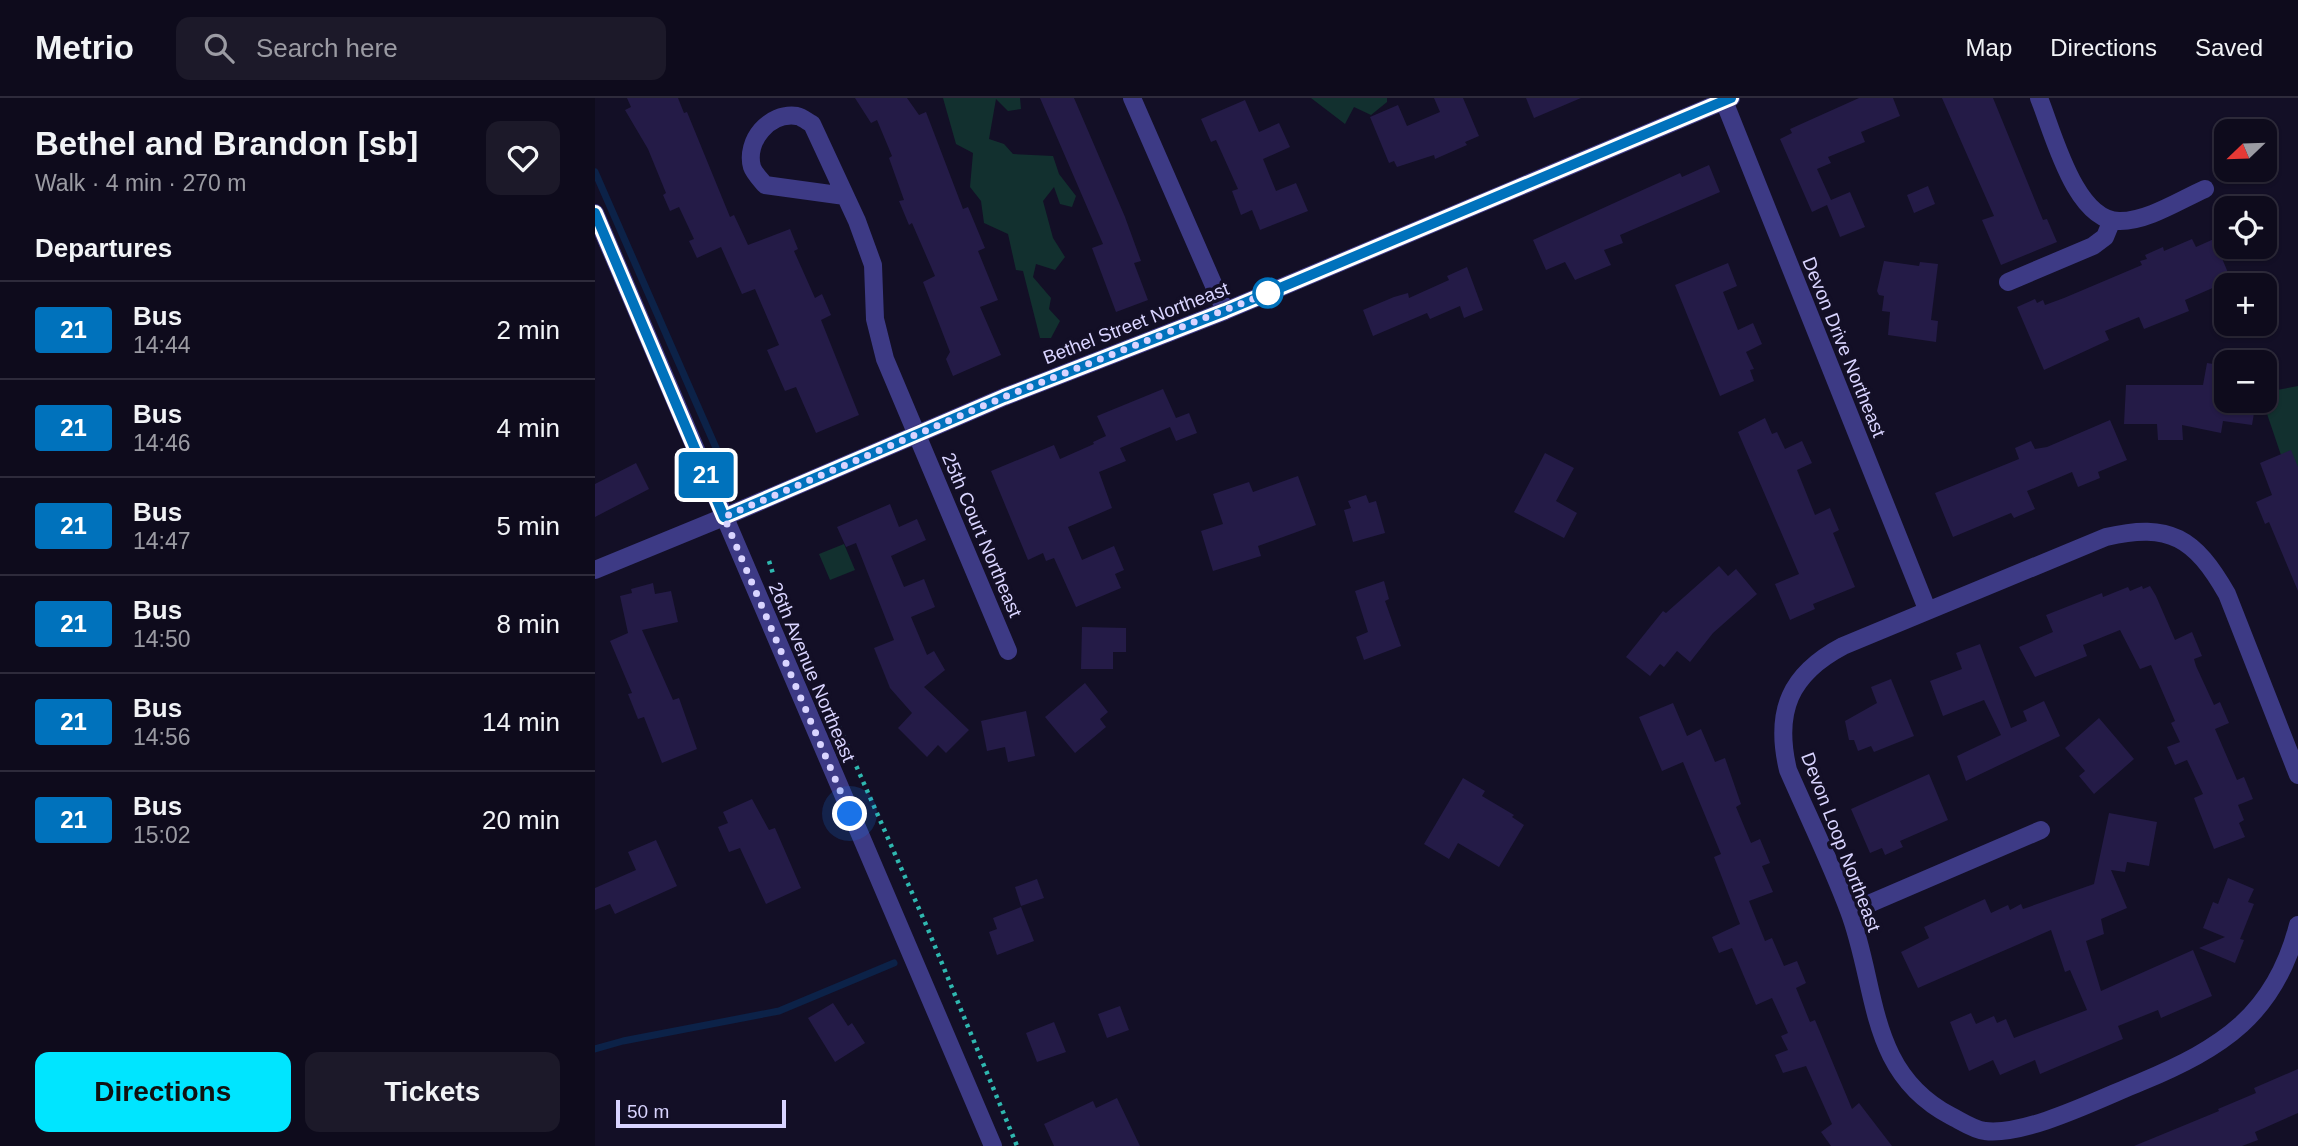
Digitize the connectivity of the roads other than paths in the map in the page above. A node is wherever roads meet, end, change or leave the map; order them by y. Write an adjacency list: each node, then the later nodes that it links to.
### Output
1 (1132, 98): 9 (street)
2 (2039, 98): 7 (street)
3 (1727, 99): 9 (street, Bethel Street Northeast); 13 (street, Devon Drive Northeast)
4 (2205, 189): 7 (street)
5 (845, 196): 5 (street, 25th Court Northeast); 10 (street, 25th Court Northeast)
6 (595, 214): 11 (street, 26th Avenue Northeast)
7 (2112, 220): 8 (street)
8 (2008, 282)
9 (1225, 311): 10 (street, Bethel Street Northeast)
10 (917, 435): 11 (street, Bethel Street Northeast); 14 (street, 25th Court Northeast)
11 (724, 517): 12 (street, Bethel Street Northeast); 19 (street, 26th Avenue Northeast)
12 (595, 570)
13 (1927, 609): 15 (street, Devon Loop Northeast); 17 (street, Devon Loop Northeast)
14 (1008, 651)
15 (2298, 775)
16 (2041, 830): 17 (street)
17 (1850, 912): 18 (street, Devon Loop Northeast)
18 (2298, 925)
19 (993, 1146)

